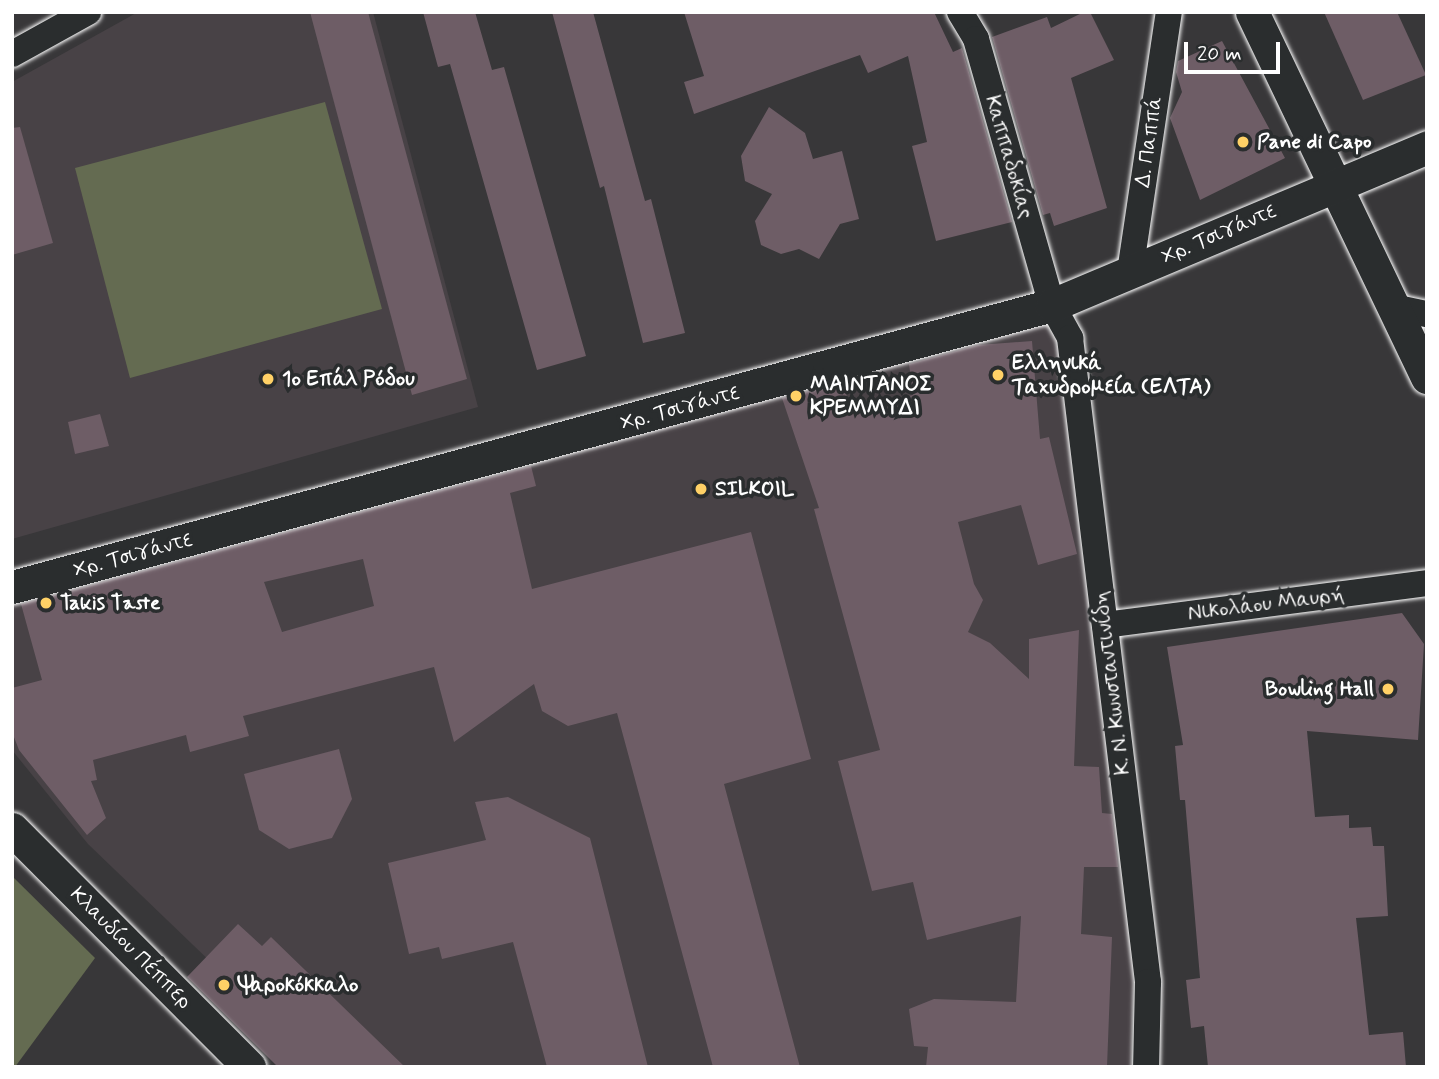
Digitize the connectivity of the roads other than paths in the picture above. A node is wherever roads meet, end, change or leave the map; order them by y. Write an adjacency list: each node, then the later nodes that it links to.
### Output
1 (88, 12): 5 (street)
2 (960, 12): 9 (street, Καππαδοκίας)
3 (1169, 12): 8 (street, Δ. Παππά)
4 (1252, 12): 7 (street)
5 (12, 54)
6 (1427, 147): 7 (street, Χρ. Τσιγάντε)
7 (1334, 185): 8 (street, Χρ. Τσιγάντε); 10 (street)
8 (1130, 271): 9 (street, Χρ. Τσιγάντε)
9 (1052, 305): 14 (street, Χρ. Τσιγάντε); 15 (street, Κ. Ν. Κωνσταντινίδη)
10 (1393, 307): 11 (street); 12 (street)
11 (1427, 314)
12 (1427, 377)
13 (1427, 583): 15 (street, Νικολάου Μαυρή)
14 (12, 587)
15 (1105, 625): 18 (street, Κ. Ν. Κωνσταντινίδη)
16 (12, 829): 17 (street, Κλαυδίου Πέππερ)
17 (249, 1067)
18 (1146, 1067)

